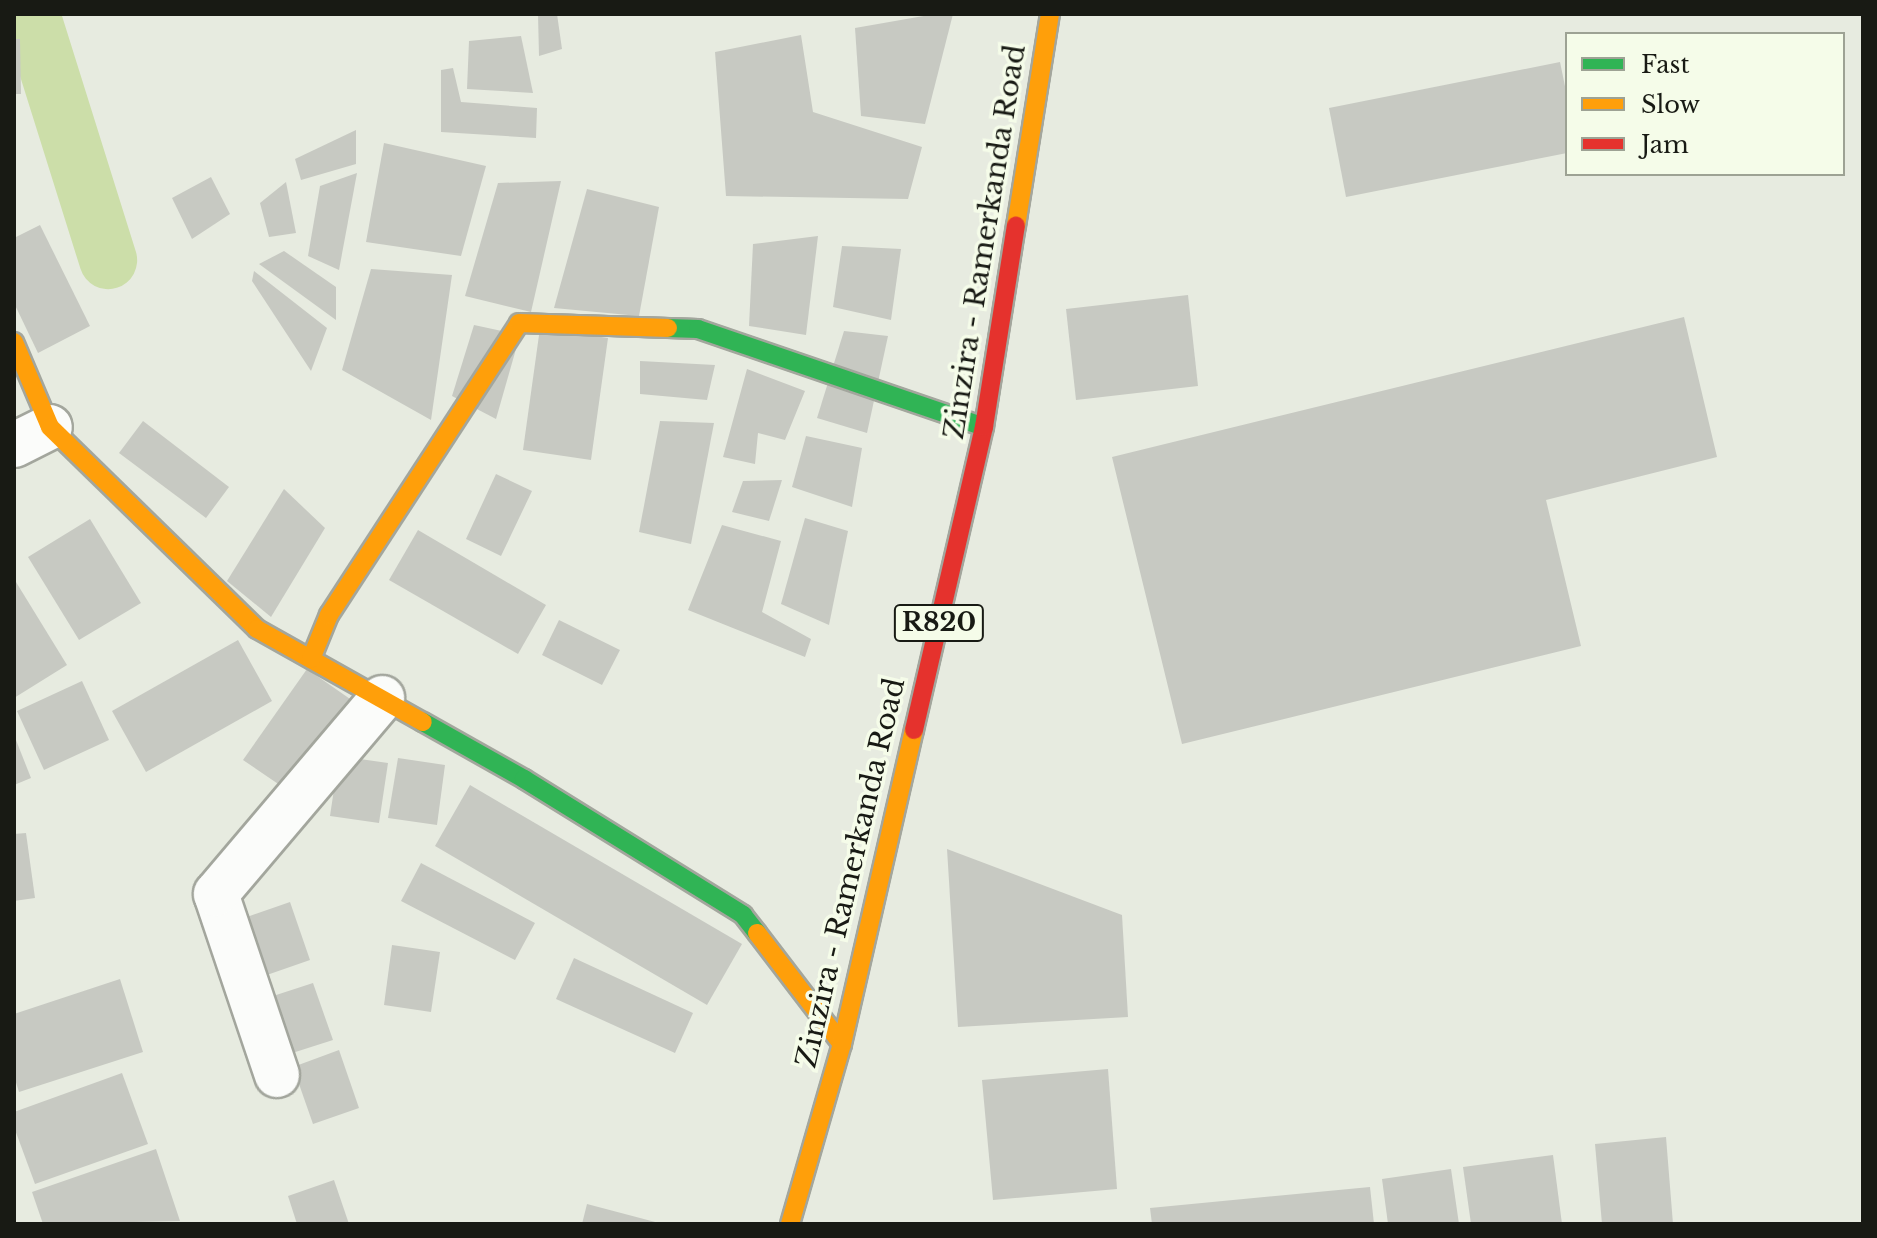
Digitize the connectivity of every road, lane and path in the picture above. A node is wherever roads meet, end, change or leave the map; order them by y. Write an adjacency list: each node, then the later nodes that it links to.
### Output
1 (1050, 14): 3 (street, Zinzira - Ramerkanda Road / R820)
2 (14, 342): 4 (street)
3 (984, 427): 5 (street); 7 (street, Zinzira - Ramerkanda Road / R820)
4 (32, 436): 5 (street)
5 (311, 659): 6 (street)
6 (382, 698): 7 (street); 8 (street)
7 (842, 1044): 9 (street, Zinzira - Ramerkanda Road / R820)
8 (277, 1075)
9 (790, 1224)

